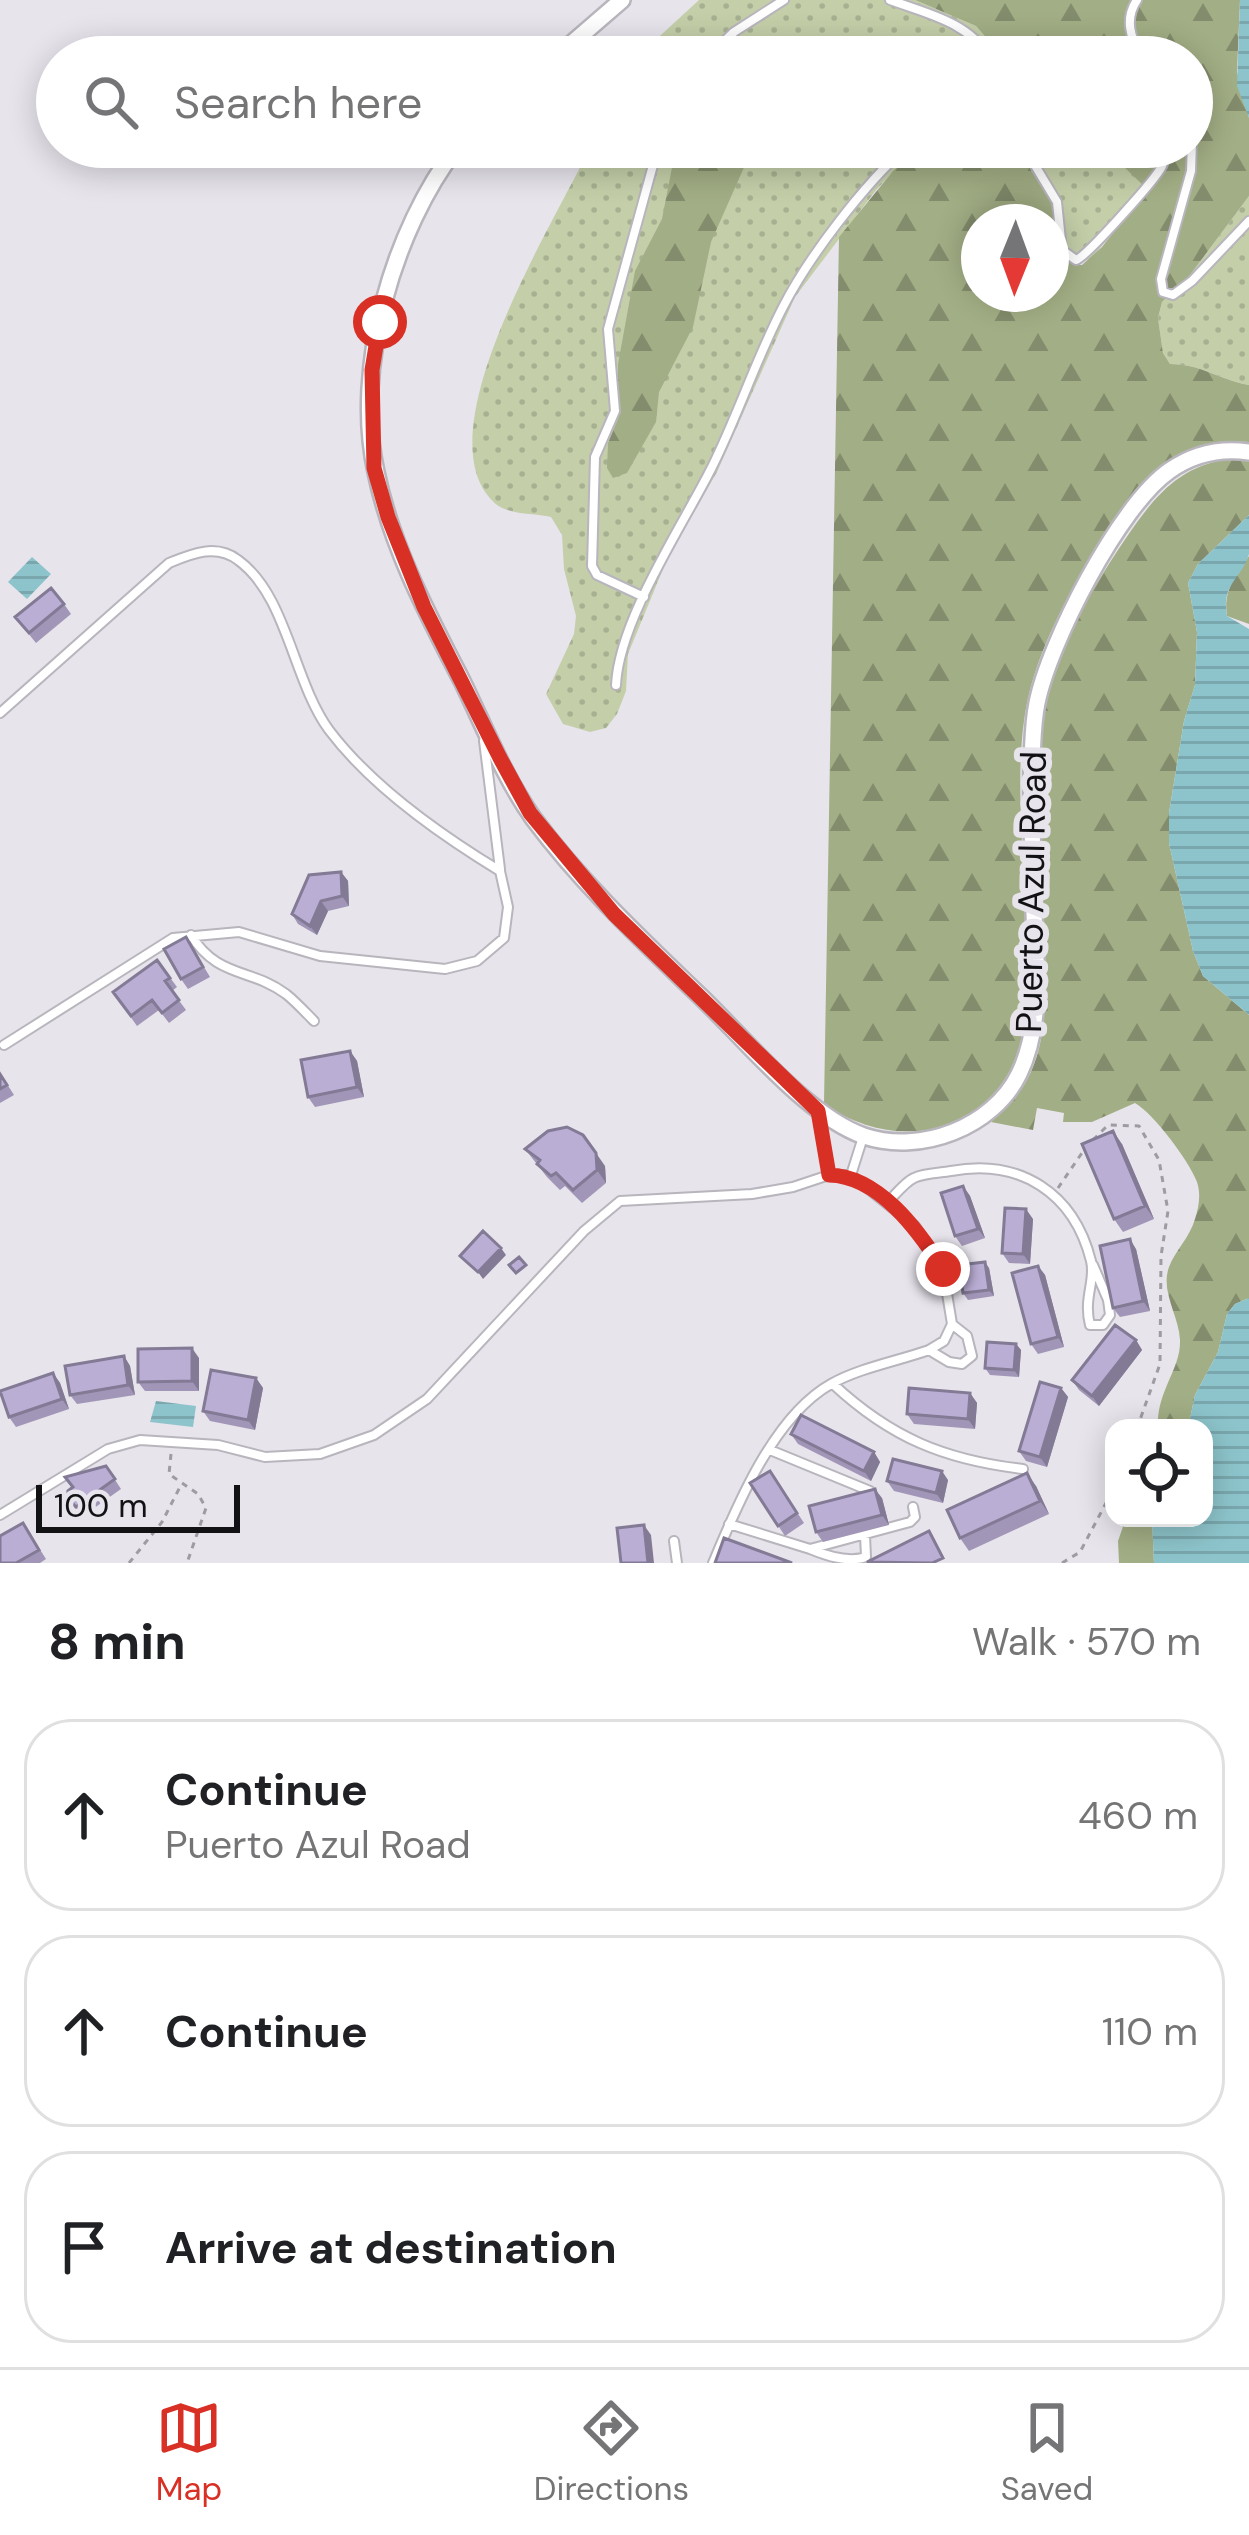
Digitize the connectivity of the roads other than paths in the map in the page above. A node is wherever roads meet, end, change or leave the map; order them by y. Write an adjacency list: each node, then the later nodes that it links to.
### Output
1 (622, 0): 5 (street)
2 (784, 0): 6 (lane)
3 (890, 0): 7 (lane)
4 (1137, 0): 8 (lane)
5 (580, 36)
6 (730, 36)
7 (971, 36)
8 (1131, 36)
9 (441, 168): 20 (street, Puerto Azul Road)
10 (653, 168): 17 (lane)
11 (883, 168): 17 (lane)
12 (1037, 168): 13 (lane)
13 (1161, 168)
14 (1191, 168): 15 (lane)
15 (1249, 221)
16 (1249, 452): 26 (street, Puerto Azul Road)
17 (644, 598): 18 (lane)
18 (616, 685)
19 (0, 713): 21 (lane)
20 (481, 721): 21 (lane); 25 (street, Puerto Azul Road)
21 (500, 871): 22 (lane)
22 (191, 935): 23 (lane); 24 (lane)
23 (314, 1021)
24 (4, 1045)
25 (818, 1111): 26 (street, Puerto Azul Road); 27 (lane)
26 (863, 1136): 28 (lane)
27 (829, 1175): 28 (lane); 38 (lane)
28 (851, 1175): 29 (lane)
29 (886, 1203): 30 (lane); 31 (lane)
30 (1093, 1264): 30 (lane)
31 (952, 1324): 32 (lane); 32 (lane)
32 (929, 1351): 33 (lane)
33 (832, 1383): 34 (lane); 35 (lane)
34 (770, 1450): 36 (lane); 39 (lane)
35 (1023, 1469)
36 (870, 1491)
37 (914, 1507): 40 (lane)
38 (0, 1515)
39 (729, 1524): 42 (lane); 44 (lane)
40 (865, 1535): 42 (lane); 42 (lane)
41 (674, 1540): 43 (lane)
42 (810, 1549)
43 (676, 1563)
44 (712, 1563)

